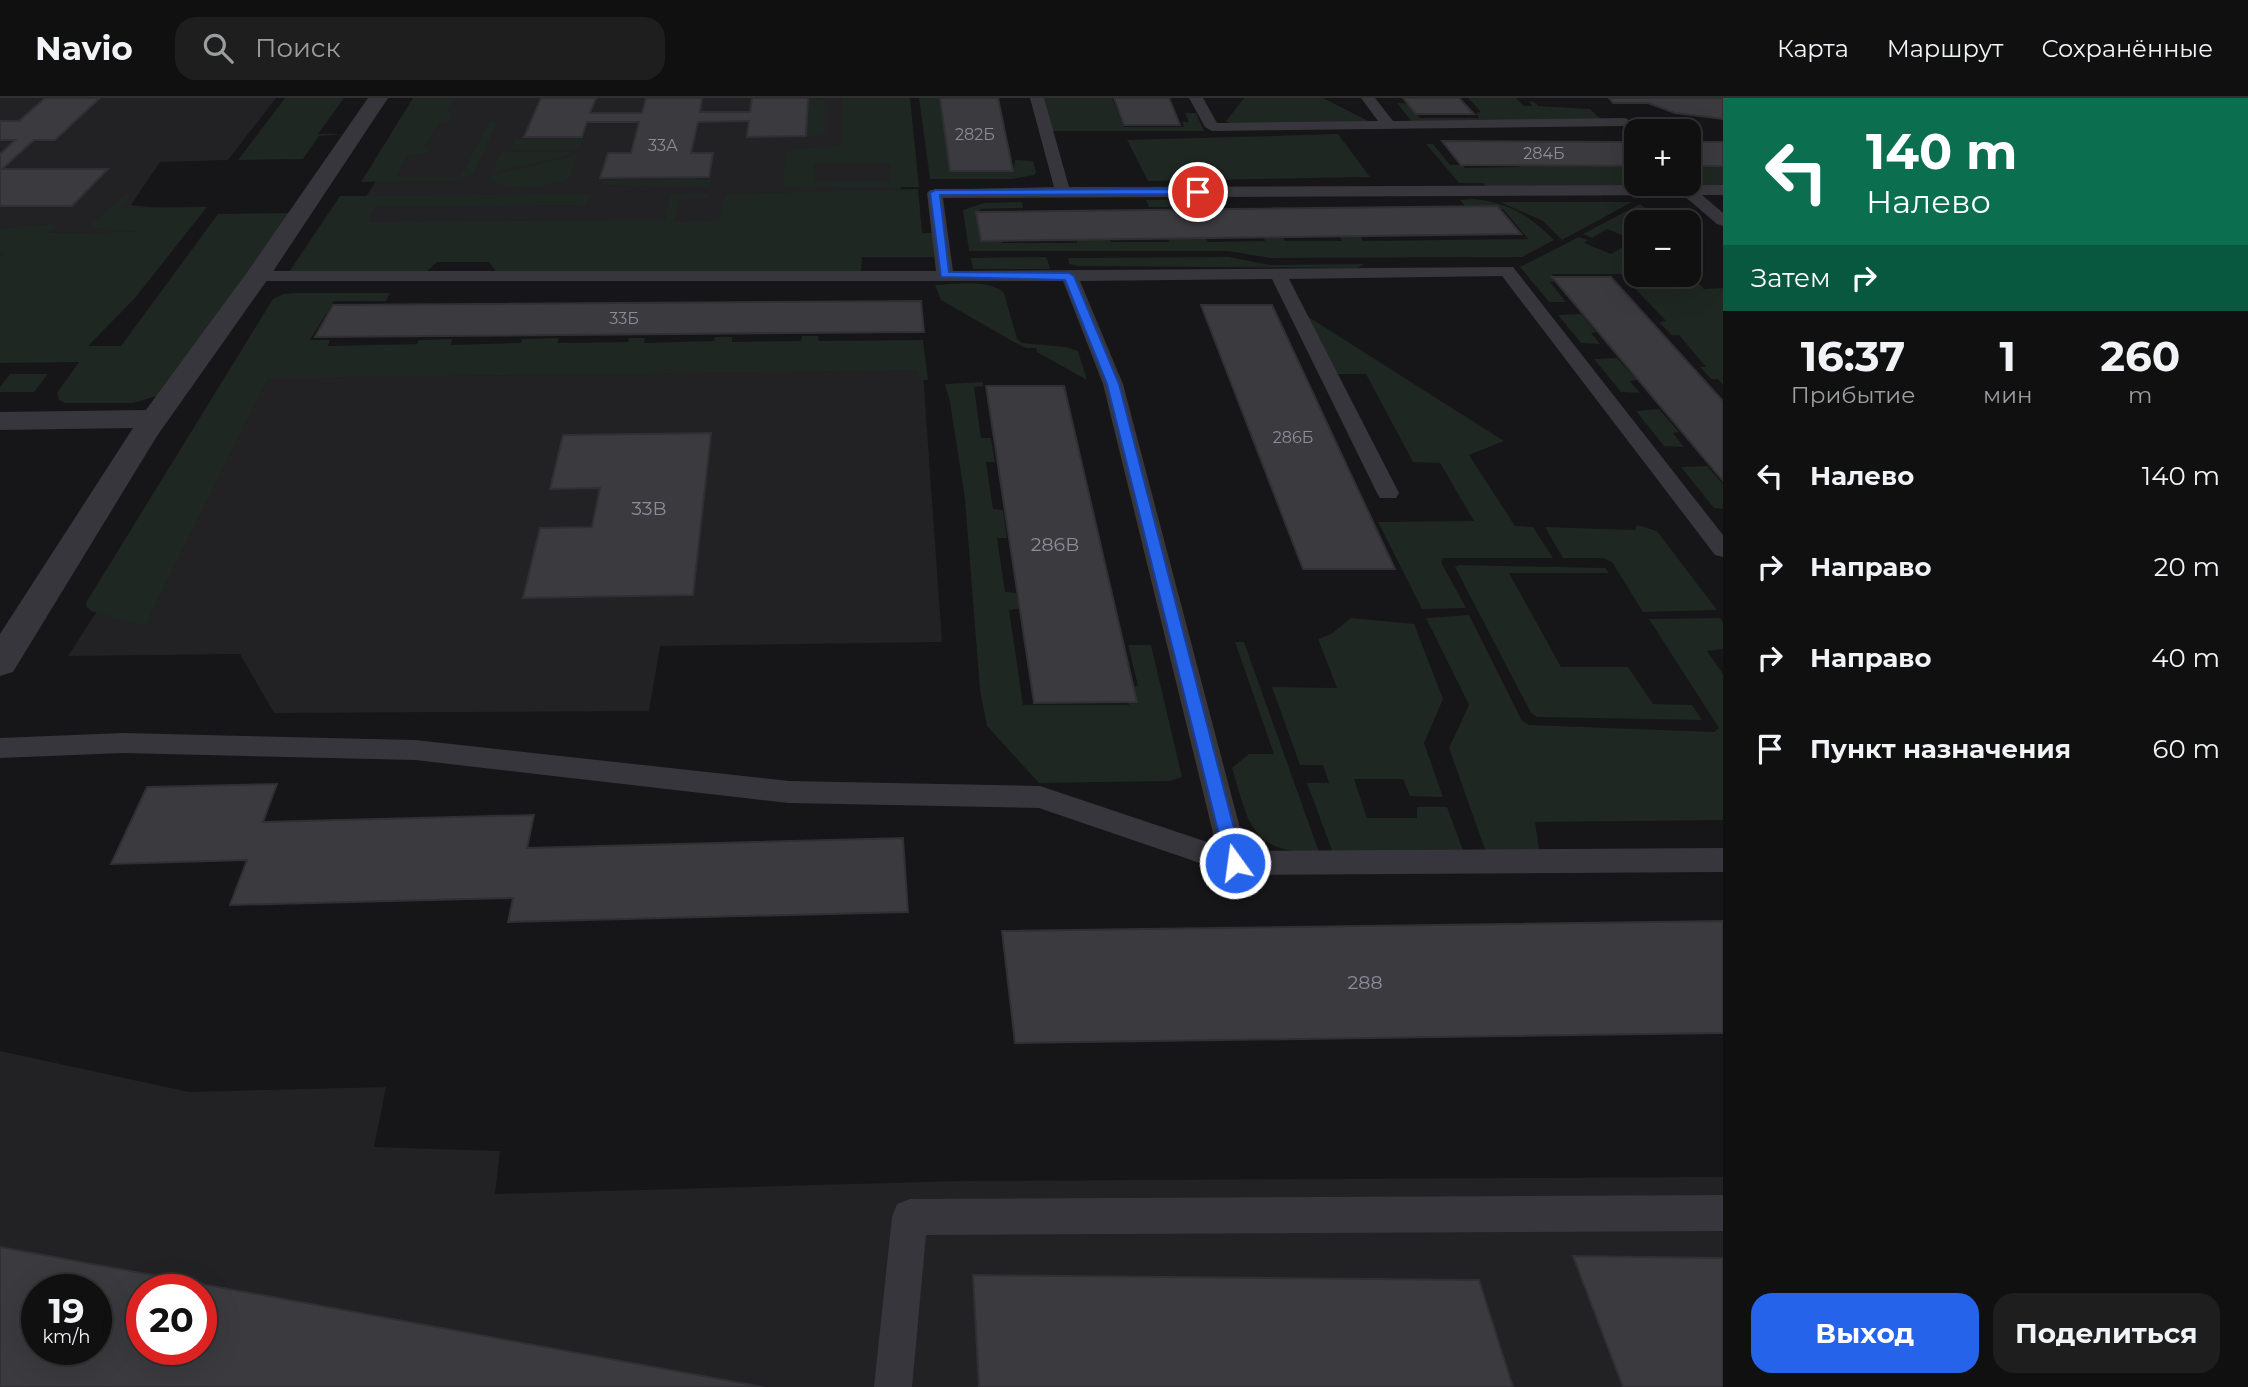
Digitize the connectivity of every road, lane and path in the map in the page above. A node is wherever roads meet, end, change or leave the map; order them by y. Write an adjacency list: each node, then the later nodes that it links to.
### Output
1 (378, 98): 15 (street)
2 (1037, 98): 10 (lane)
3 (1196, 98): 6 (lane)
4 (1368, 98): 6 (lane)
5 (1624, 122): 6 (lane)
6 (1388, 125)
7 (1624, 190): 10 (lane)
8 (1701, 190): 9 (lane)
9 (1723, 190)
10 (1063, 192): 14 (lane)
11 (1694, 196): 12 (lane)
12 (1723, 221)
13 (1278, 273): 16 (lane); 19 (lane); 20 (lane)
14 (944, 275): 15 (lane); 16 (lane)
15 (257, 276): 17 (street)
16 (1069, 276): 25 (lane)
17 (154, 419): 18 (street); 21 (street)
18 (0, 421)
19 (1388, 493)
20 (1723, 550)
21 (8, 638): 22 (street)
22 (0, 663)
23 (0, 748): 25 (lane)
24 (1723, 860): 25 (lane)
25 (1235, 863)
26 (1723, 1213): 27 (lane)
27 (893, 1387)

